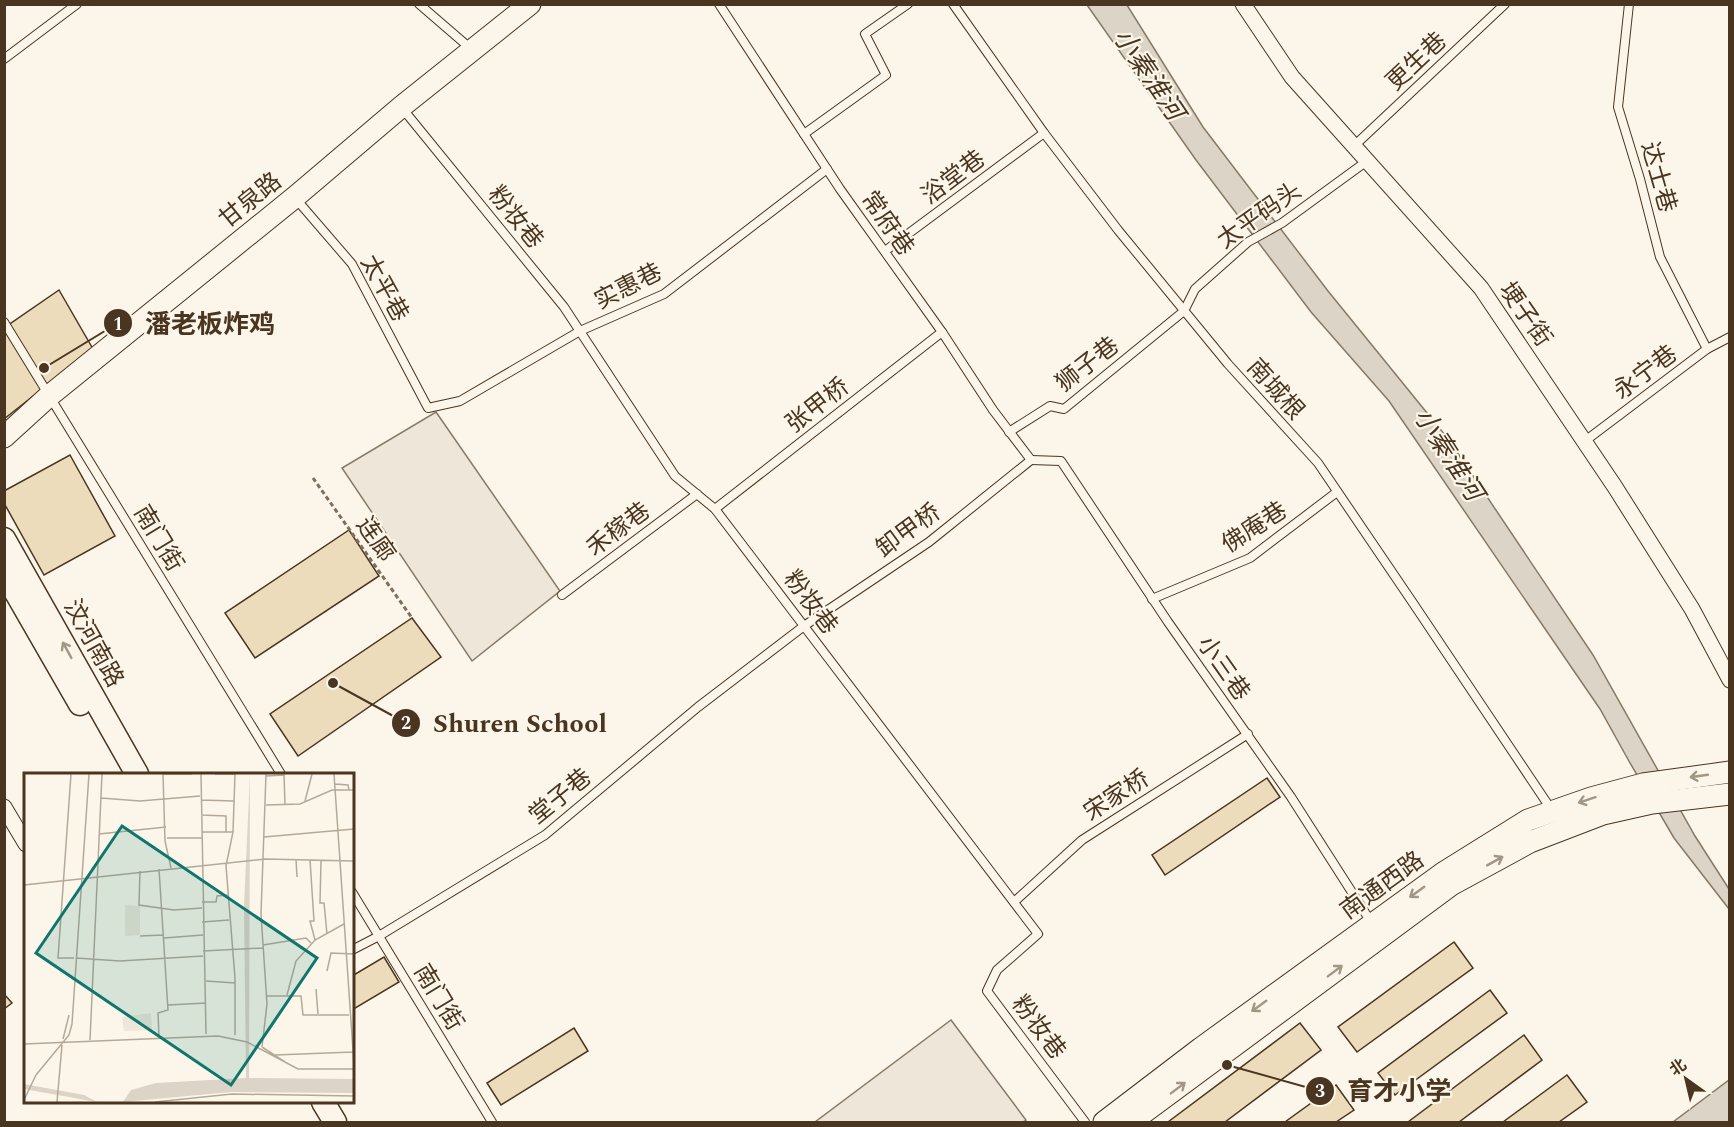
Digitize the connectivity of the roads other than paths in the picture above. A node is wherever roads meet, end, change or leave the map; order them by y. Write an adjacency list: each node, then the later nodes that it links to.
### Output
1 (77, 4): 11 (lane)
2 (419, 4): 10 (lane)
3 (530, 4): 10 (main road, 甘泉路)
4 (719, 4): 14 (lane, 常府巷)
5 (908, 4): 14 (lane)
6 (953, 4): 13 (lane, 南城根)
7 (1243, 4): 15 (street, 埂子街)
8 (1505, 4): 15 (lane, 更生巷)
9 (1629, 4): 25 (lane, 达士巷)
10 (473, 51): 12 (main road, 甘泉路)
11 (4, 59)
12 (401, 106): 18 (main road, 甘泉路); 22 (lane, 粉妆巷)
13 (1044, 133): 19 (lane, 浴堂巷); 20 (lane, 南城根)
14 (804, 134): 17 (lane, 常府巷)
15 (1354, 146): 16 (street, 埂子街)
16 (1367, 161): 20 (lane, 太平码头); 30 (street, 埂子街)
17 (828, 169): 19 (lane, 常府巷); 22 (lane, 实惠巷)
18 (295, 197): 26 (main road, 甘泉路); 27 (lane, 太平巷)
19 (885, 251): 23 (lane, 常府巷)
20 (1184, 311): 28 (lane, 狮子巷); 32 (lane, 南城根)
21 (4, 322): 26 (lane, 南门街)
22 (580, 331): 27 (lane, 实惠巷); 33 (lane, 粉妆巷)
23 (942, 332): 28 (lane, 常府巷); 34 (lane, 张甲桥)
24 (1730, 337): 25 (lane, 永宁巷)
25 (1707, 349): 30 (lane, 永宁巷)
26 (49, 396): 29 (main road, 甘泉路); 45 (lane, 南门街)
27 (428, 408)
28 (1009, 432): 31 (lane, 常府巷)
29 (4, 437)
30 (1585, 441): 40 (street, 埂子街)
31 (1030, 460): 38 (lane, 小三巷); 39 (lane, 卸甲桥)
32 (1337, 492): 38 (lane, 佛庵巷); 49 (lane, 南城根)
33 (697, 494): 34 (lane, 粉妆巷); 37 (lane, 禾稼巷)
34 (716, 509): 39 (lane, 粉妆巷)
35 (4, 539): 44 (main road, 汶河南路, one-way to 35)
36 (4, 572): 43 (main road, 汶河南路)
37 (562, 595)
38 (1152, 599): 41 (lane, 小三巷)
39 (804, 626): 52 (lane, 粉妆巷); 54 (lane, 堂子巷)
40 (1730, 680)
41 (1248, 734): 52 (lane, 宋家桥); 53 (lane, 小三巷)
42 (1730, 772): 46 (main road, 南通西路, one-way to 46)
43 (119, 773)
44 (136, 773)
45 (280, 773)
46 (1648, 794): 47 (main road, 南通西路); 49 (main road, 南通西路, one-way to 49); 63 (main road, 南通西路, one-way to 46)
47 (1730, 794)
48 (4, 807): 50 (street)
49 (1552, 812): 53 (main road, 南通西路, one-way to 53)
50 (24, 841)
51 (354, 895): 54 (lane, 南门街)
52 (1014, 902): 61 (lane, 粉妆巷)
53 (1372, 924): 62 (main road, 南通西路, one-way to 62)
54 (379, 936): 55 (lane, 堂子巷); 60 (lane, 南门街)
55 (354, 949)
56 (307, 1103): 58 (main road)
57 (324, 1103): 59 (main road)
58 (318, 1122)
59 (335, 1122)
60 (492, 1122)
61 (1085, 1122)
62 (1104, 1122)
63 (1131, 1122)

